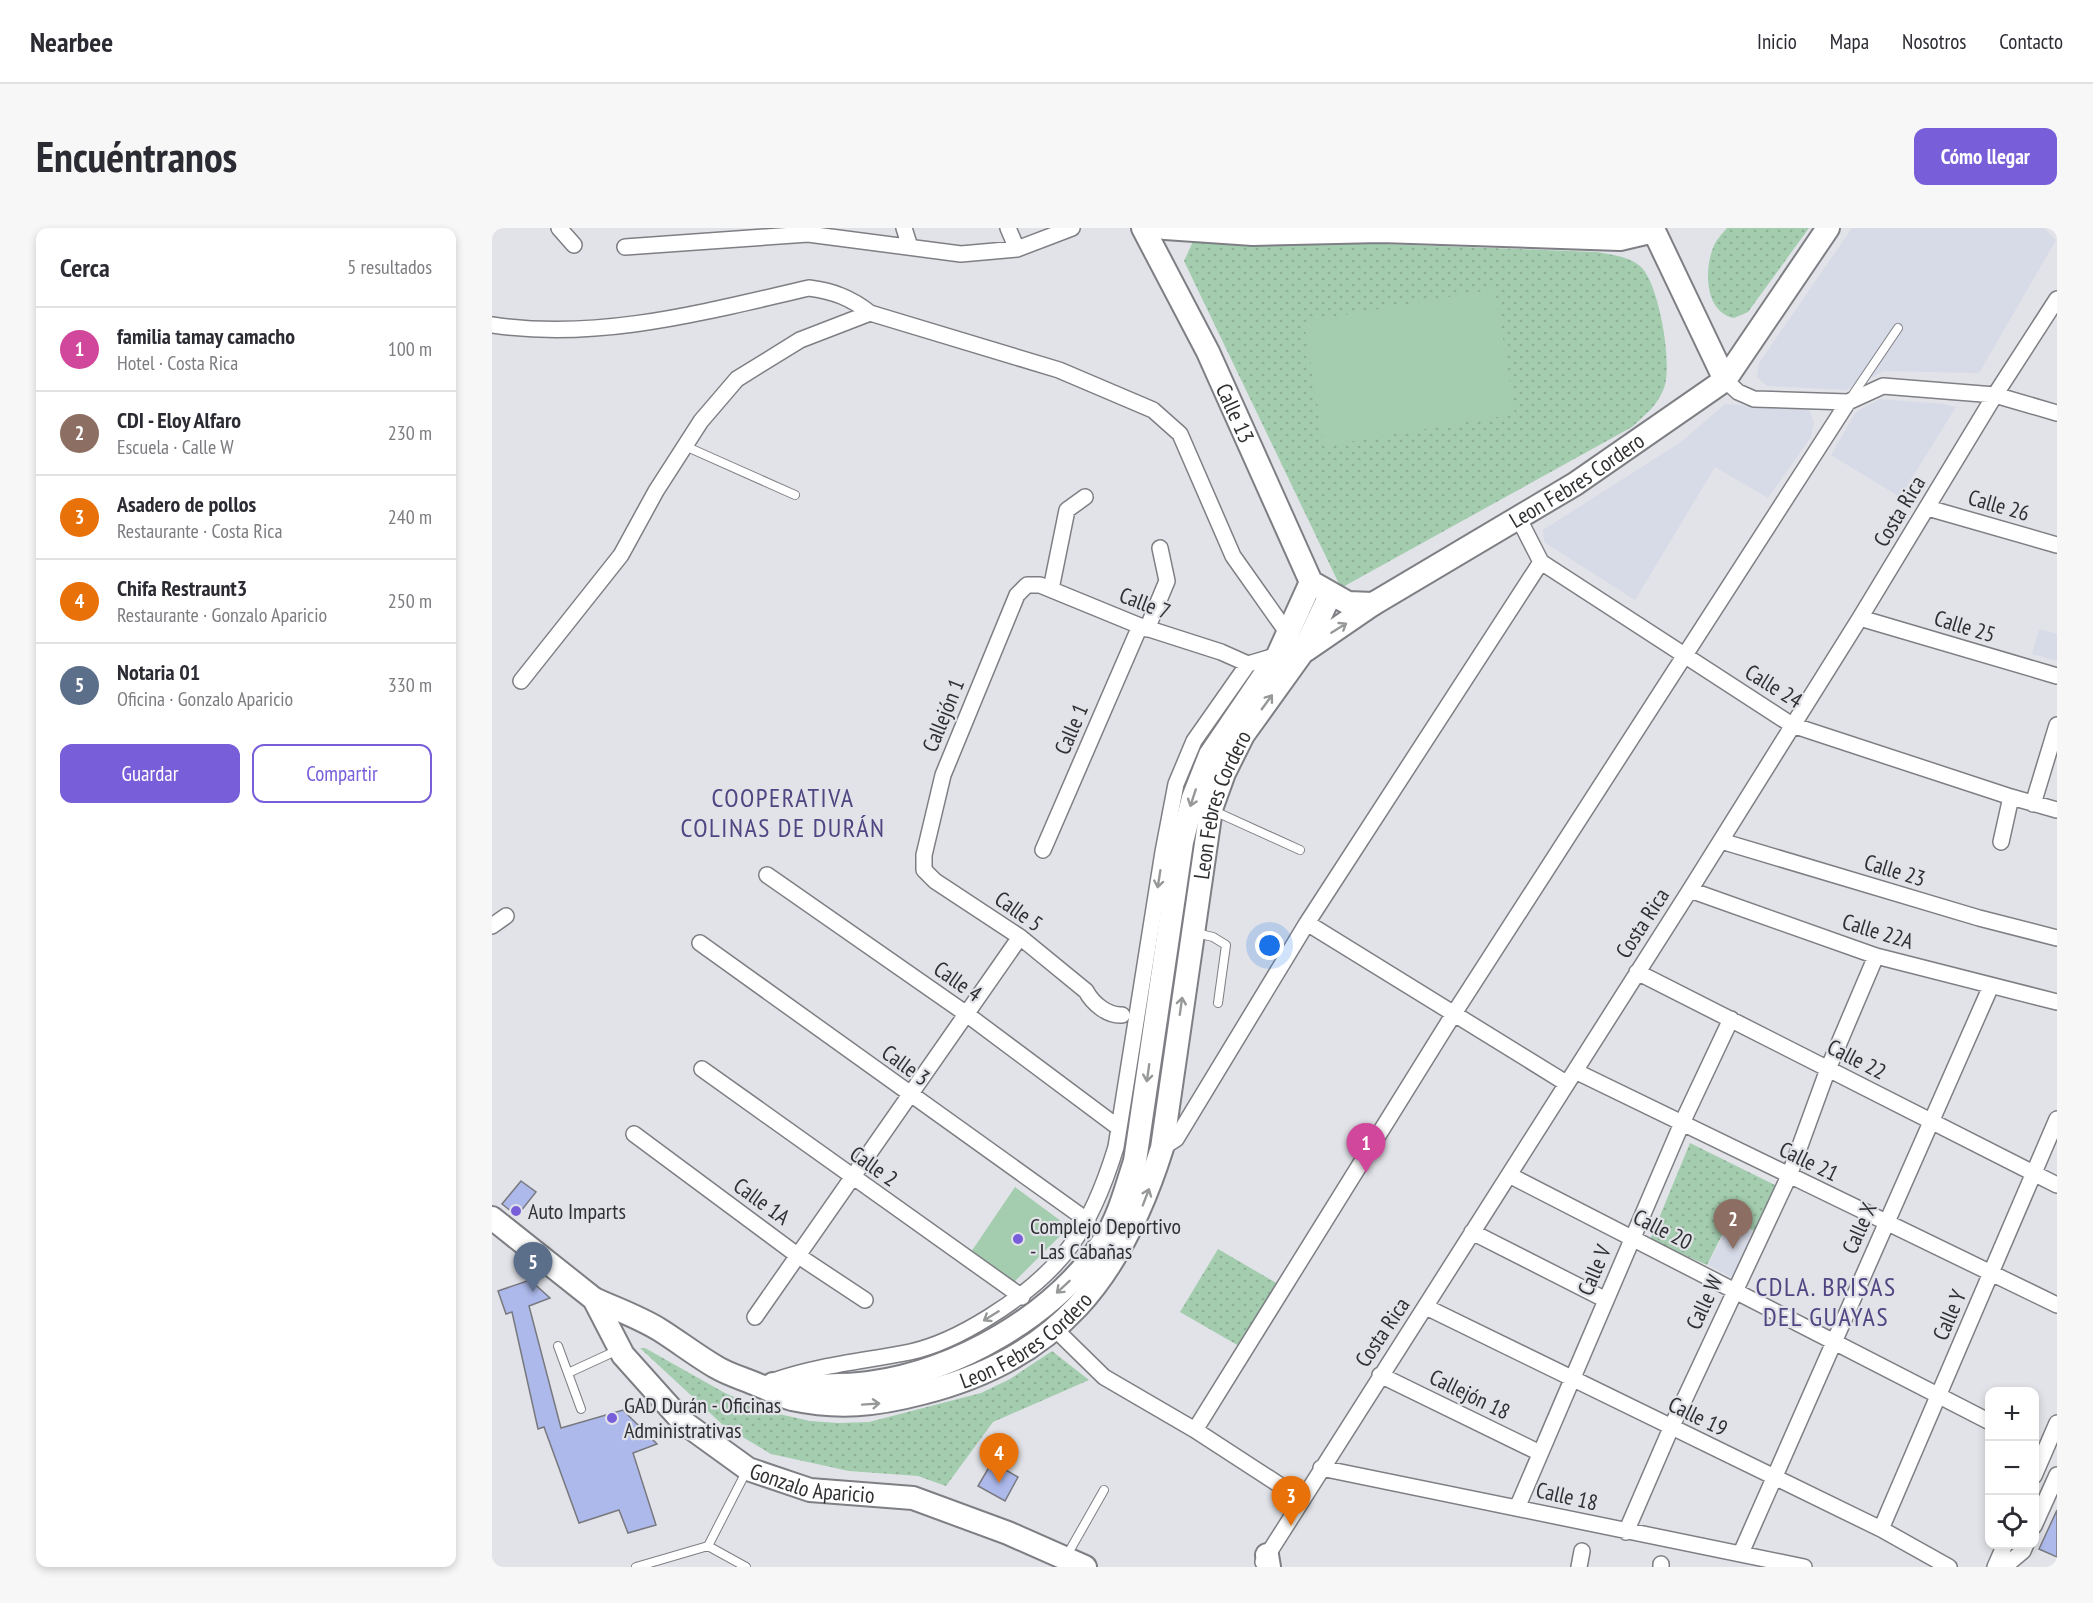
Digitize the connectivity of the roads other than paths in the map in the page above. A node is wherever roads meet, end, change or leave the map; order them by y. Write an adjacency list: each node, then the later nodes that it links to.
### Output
1 (559, 228): 13 (street)
2 (904, 228): 15 (street)
3 (1008, 228): 16 (street)
4 (1072, 228): 16 (street)
5 (1143, 228): 34 (street, Calle 13)
6 (1166, 228): 10 (street)
7 (1828, 228): 21 (street, Leon Febres Cordero)
8 (1657, 229): 11 (street); 21 (street)
9 (807, 231): 12 (street); 15 (street)
10 (1258, 231): 11 (street)
11 (1468, 231)
12 (697, 235): 14 (street)
13 (574, 245)
14 (626, 247)
15 (910, 247): 16 (street)
16 (1017, 249)
17 (2057, 299): 22 (street, Costa Rica)
18 (870, 313): 19 (street); 25 (street); 39 (street)
19 (492, 325)
20 (1898, 328): 23 (lane)
21 (1725, 380): 23 (street); 29 (street, Leon Febres Cordero)
22 (1995, 395): 23 (street); 24 (street); 28 (street, Costa Rica)
23 (1848, 402): 41 (street)
24 (2057, 413)
25 (685, 446): 26 (lane); 44 (street)
26 (795, 495)
27 (1084, 496): 35 (street)
28 (1928, 508): 30 (street, Calle 26); 37 (street, Costa Rica)
29 (1518, 517): 32 (street, Calle 24); 36 (street, Leon Febres Cordero)
30 (2057, 545)
31 (1160, 548): 38 (street, Calle 1)
32 (1541, 562): 41 (street, Calle 24); 59 (street)
33 (1027, 585): 35 (street, Calle 7); 55 (street, Callejón 1)
34 (1321, 588): 36 (street); 39 (street, Leon Febres Cordero); 40 (street, Leon Febres Cordero)
35 (1051, 589): 38 (street, Calle 7)
36 (1373, 604): 40 (street, Leon Febres Cordero, one-way to 36)
37 (1860, 618): 43 (street, Calle 25); 45 (street, Costa Rica)
38 (1144, 628): 42 (street, Calle 7); 53 (street, Calle 1)
39 (1283, 645): 40 (street); 42 (street); 73 (street, Leon Febres Cordero, one-way to 73)
40 (1304, 651): 49 (street, Leon Febres Cordero, one-way to 40)
41 (1684, 656): 45 (street, Calle 24); 71 (street)
42 (1248, 664): 73 (street, one-way to 73)
43 (2057, 676)
44 (521, 681)
45 (1792, 725): 47 (street, Calle 24); 51 (street, Costa Rica)
46 (2057, 725): 48 (street)
47 (2011, 797): 48 (street, Calle 24); 52 (street)
48 (2033, 804): 50 (street, Calle 24)
49 (1211, 809): 54 (lane); 61 (street, Leon Febres Cordero)
50 (2057, 810)
51 (1721, 841): 57 (street, Costa Rica); 63 (street, Calle 23)
52 (2001, 842)
53 (1043, 850)
54 (1300, 850)
55 (924, 870): 62 (street, Calle 5)
56 (767, 875): 70 (street, Calle 4)
57 (1690, 890): 65 (street, Calle 22A); 66 (street, Costa Rica)
58 (506, 916): 60 (street)
59 (1307, 923): 71 (street, Calle 21); 84 (street)
60 (492, 926)
61 (1192, 933): 69 (lane); 74 (street, Leon Febres Cordero, one-way to 61)
62 (1020, 937): 70 (street); 73 (street, Calle 5)
63 (2057, 938)
64 (700, 944): 78 (street, Calle 3)
65 (1876, 956): 67 (street, Calle 22A); 76 (street, Calle W)
66 (1637, 972): 72 (street, Calle 22); 77 (street, Costa Rica)
67 (1991, 986): 68 (street, Calle 22A); 80 (street, Calle X)
68 (2057, 1002)
69 (1218, 1003)
70 (965, 1013): 78 (street); 82 (street, Calle 4)
71 (1453, 1015): 77 (street, Calle 21); 119 (street)
72 (1731, 1019): 76 (street, Calle 22); 81 (street, Calle V)
73 (1145, 1031): 74 (street, Calle 5); 82 (street); 113 (street, Leon Febres Cordero, one-way to 113)
74 (1176, 1040): 84 (street, Leon Febres Cordero)
75 (702, 1069): 88 (street, Calle 2)
76 (1828, 1069): 80 (street, Calle 22); 87 (street, Calle W)
77 (1570, 1077): 81 (street, Calle 21); 86 (street, Costa Rica)
78 (909, 1095): 88 (street); 91 (street, Calle 3)
79 (2057, 1119): 85 (street, Calle Y)
80 (1932, 1122): 85 (street, Calle 22); 92 (street, Calle X)
81 (1682, 1123): 87 (street, Calle 21); 94 (street, Calle V)
82 (1119, 1128): 91 (street)
83 (634, 1134): 95 (street, Calle 1A)
84 (1162, 1148): 105 (street, Leon Febres Cordero, one-way to 84)
85 (2034, 1173): 89 (street, Calle 22); 96 (street, Calle Y)
86 (1509, 1175): 93 (street, Costa Rica); 94 (street, Calle 20)
87 (1789, 1176): 92 (street, Calle 21); 97 (street, Calle W)
88 (850, 1177): 95 (street); 98 (street, Calle 2)
89 (2057, 1185)
90 (493, 1221): 99 (street, Gonzalo Aparicio)
91 (1088, 1221): 98 (street)
92 (1886, 1222): 96 (street, Calle 21); 106 (street, Calle X)
93 (1472, 1232): 101 (street); 103 (street, Costa Rica)
94 (1632, 1238): 97 (street, Calle 20); 101 (street, Calle V)
95 (797, 1255): 100 (street, Calle 1A); 104 (street)
96 (1991, 1273): 102 (street, Calle 21); 114 (street, Calle Y)
97 (1734, 1291): 106 (street, Calle 20); 118 (street, Calle W)
98 (1022, 1297): 112 (street, one-way to 112)
99 (594, 1299): 108 (street, Gonzalo Aparicio); 112 (street, Leon Febres Cordero)
100 (865, 1300)
101 (1606, 1300): 111 (street, Calle V)
102 (2057, 1305)
103 (1426, 1307): 110 (street, Costa Rica); 111 (street, Calle 19)
104 (755, 1317)
105 (1056, 1330): 113 (street, Leon Febres Cordero, one-way to 105); 119 (street)
106 (1834, 1342): 114 (street, Calle 20); 125 (street, Calle X)
107 (558, 1346): 109 (lane)
108 (620, 1350): 109 (lane); 123 (street, Gonzalo Aparicio)
109 (568, 1373): 115 (lane)
110 (1380, 1375): 121 (street, Callejón 18); 122 (street, Costa Rica)
111 (1572, 1380): 118 (street, Calle 19); 121 (street, Calle V)
112 (760, 1383): 113 (street, Leon Febres Cordero)
113 (839, 1395)
114 (1939, 1396): 116 (street, Calle 20); 130 (street, Calle Y)
115 (581, 1409)
116 (1985, 1420)
117 (2057, 1423): 120 (street)
118 (1671, 1428): 125 (street, Calle 19); 131 (street, Calle W)
119 (1195, 1430): 127 (street)
120 (2040, 1448)
121 (1540, 1453): 128 (street, Calle V)
122 (1321, 1468): 127 (street, Costa Rica); 128 (street, Calle 18)
123 (748, 1469): 132 (lane); 137 (street, Gonzalo Aparicio)
124 (2057, 1475): 129 (street)
125 (1774, 1477): 130 (street, Calle 19); 136 (street, Calle X)
126 (1104, 1490): 137 (lane)
127 (1301, 1499): 138 (street, Costa Rica)
128 (1517, 1508): 131 (street, Calle 18)
129 (2039, 1515)
130 (1881, 1529): 143 (street, Calle 19)
131 (1626, 1532): 136 (street, Calle 18)
132 (708, 1546): 139 (lane); 140 (lane)
133 (2003, 1549): 144 (street)
134 (2025, 1549): 145 (street)
135 (1582, 1551): 141 (street)
136 (1741, 1553): 142 (street, Calle 18)
137 (1075, 1563)
138 (1266, 1563)
139 (636, 1567)
140 (746, 1567)
141 (1579, 1567)
142 (1804, 1567)
143 (1949, 1567)
144 (1995, 1567)
145 (2004, 1567)

